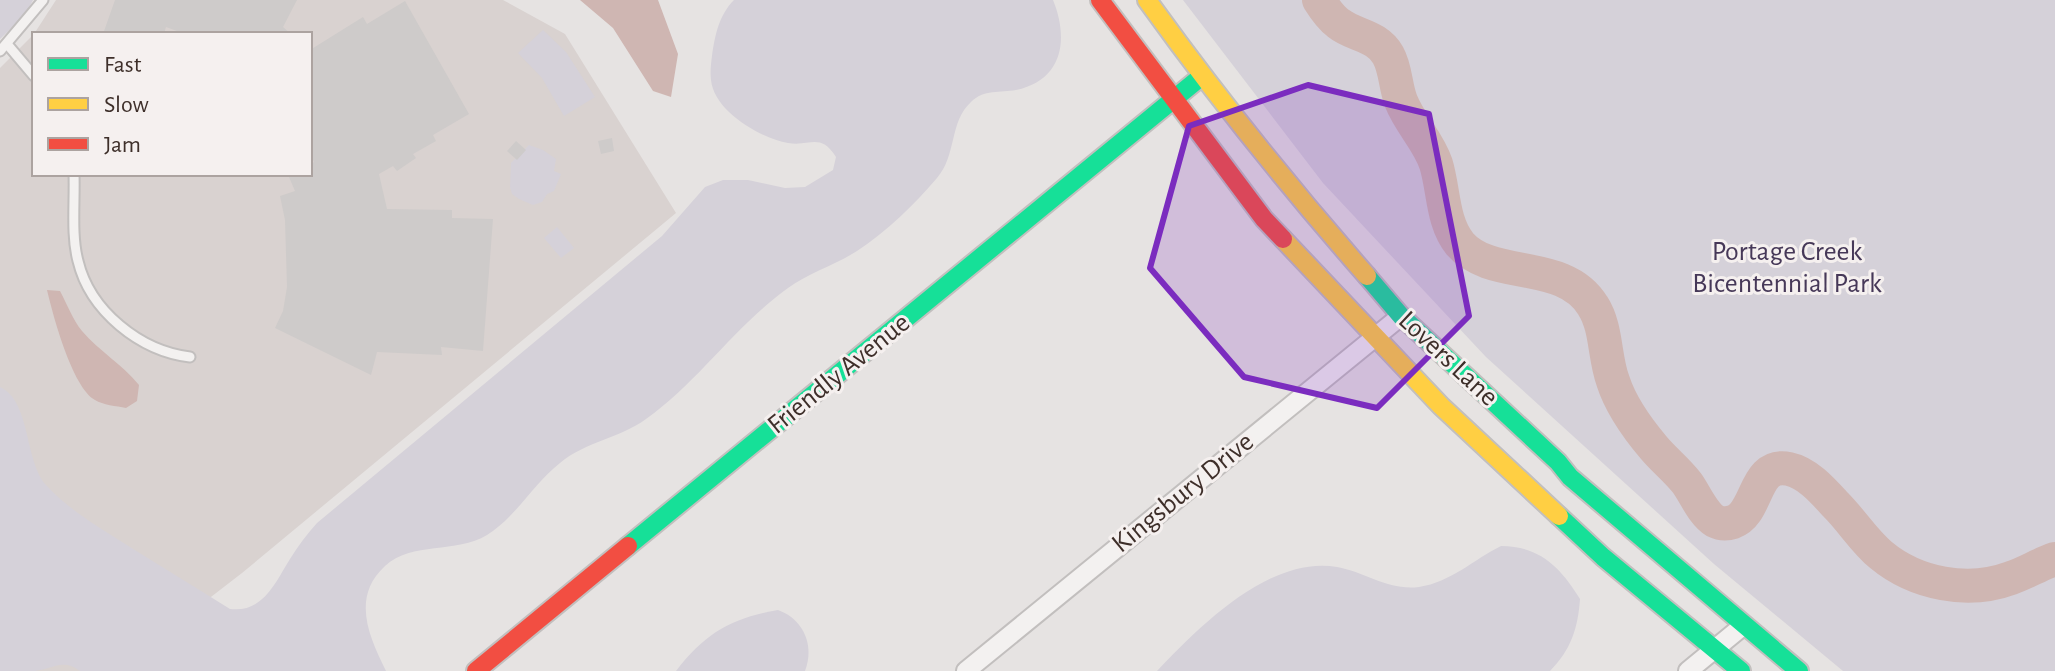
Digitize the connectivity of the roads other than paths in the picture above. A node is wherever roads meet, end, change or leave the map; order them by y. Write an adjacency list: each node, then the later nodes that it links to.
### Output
1 (43, 0): 4 (lane)
2 (1100, 0): 7 (street, Lovers Lane)
3 (1147, 0): 6 (street, Lovers Lane)
4 (4, 48): 5 (lane)
5 (32, 74)
6 (1202, 76): 7 (street, Friendly Avenue); 9 (street, Lovers Lane)
7 (1174, 99): 10 (street, Lovers Lane); 14 (street, Friendly Avenue)
8 (74, 176): 11 (lane)
9 (1401, 316): 10 (street, Kingsbury Drive); 12 (street, Lovers Lane)
10 (1374, 337): 13 (street, Lovers Lane); 15 (street, Kingsbury Drive)
11 (190, 357)
12 (1744, 625): 13 (street); 18 (street, Lovers Lane)
13 (1714, 649): 16 (street); 17 (street, Lovers Lane)
14 (476, 671)
15 (966, 671)
16 (1688, 671)
17 (1741, 671)
18 (1799, 671)

